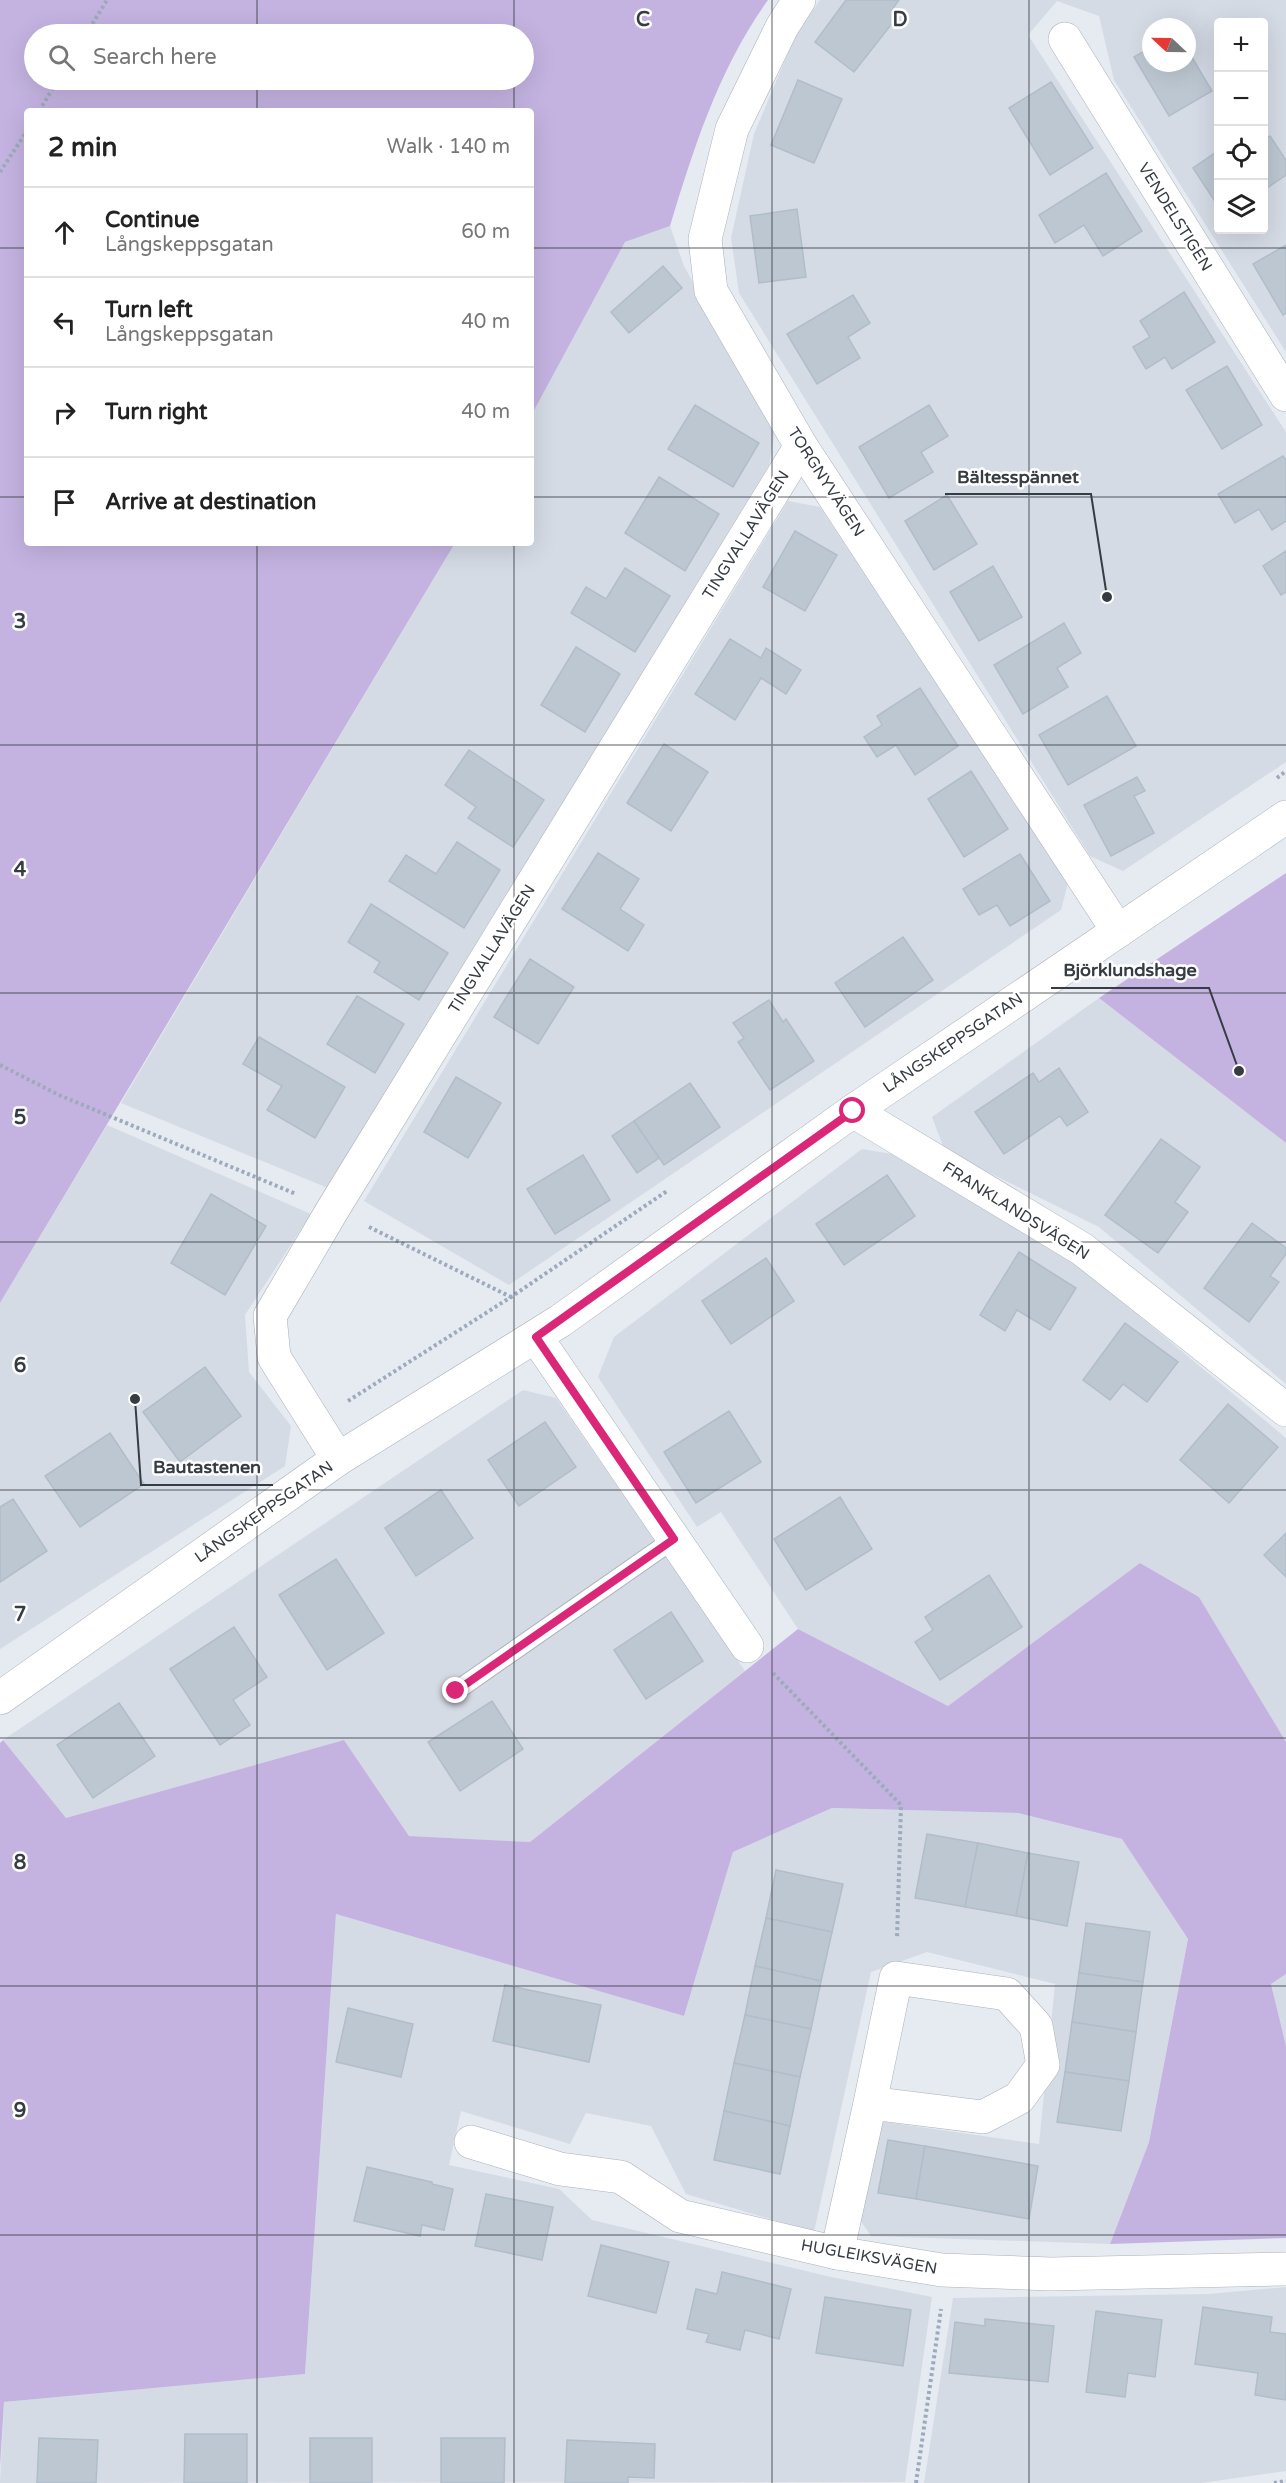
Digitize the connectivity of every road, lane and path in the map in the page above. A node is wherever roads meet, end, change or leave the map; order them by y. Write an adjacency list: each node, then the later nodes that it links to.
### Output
1 (107, 0): 3 (path)
2 (799, 0): 10 (street, TORGNYVÄGEN)
3 (92, 24)
4 (1065, 39): 9 (street, VENDELSTIGEN)
5 (52, 90): 6 (path)
6 (41, 108)
7 (24, 135): 8 (path)
8 (0, 171)
9 (1286, 395)
10 (801, 446): 12 (street, TORGNYVÄGEN); 15 (street, TINGVALLAVÄGEN)
11 (1286, 817): 12 (street, LÅNGSKEPPSGATAN)
12 (1118, 931): 14 (street, LÅNGSKEPPSGATAN)
13 (0, 1065): 15 (path)
14 (853, 1111): 16 (street, LÅNGSKEPPSGATAN); 17 (street, FRANKLANDSVÄGEN)
15 (333, 1209): 16 (path); 18 (street, TINGVALLAVÄGEN)
16 (548, 1329): 18 (street, LÅNGSKEPPSGATAN); 19 (street)
17 (1286, 1410)
18 (338, 1460): 22 (street, LÅNGSKEPPSGATAN)
19 (674, 1539): 20 (street); 21 (lane)
20 (747, 1646): 23 (path)
21 (456, 1691)
22 (0, 1698)
23 (896, 1978): 24 (street); 24 (street)
24 (870, 2103): 26 (street)
25 (471, 2142): 26 (street, HUGLEIKSVÄGEN)
26 (837, 2253): 28 (street, HUGLEIKSVÄGEN)
27 (1286, 2269): 28 (street, HUGLEIKSVÄGEN)
28 (942, 2270): 30 (path)
29 (1286, 2481): 31 (path)
30 (916, 2483)
31 (1274, 2483)

